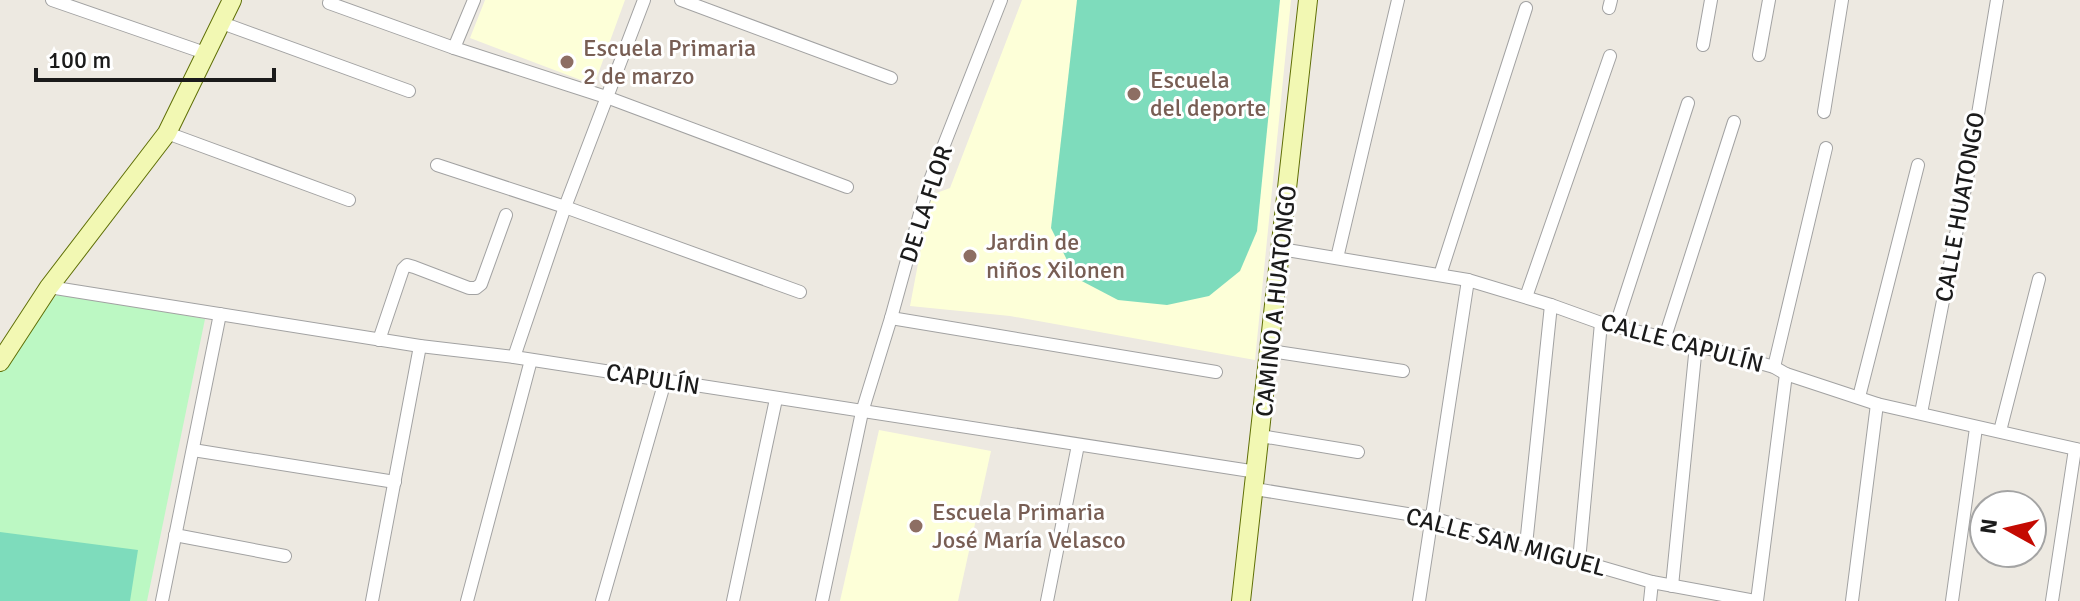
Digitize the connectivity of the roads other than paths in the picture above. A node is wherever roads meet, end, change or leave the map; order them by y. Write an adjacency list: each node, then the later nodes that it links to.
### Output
1 (52, 0): 18 (street)
2 (232, 0): 15 (main road)
3 (474, 0): 17 (street)
4 (644, 0): 23 (street)
5 (681, 0): 21 (street)
6 (1001, 0): 45 (street, DE LA FLOR)
7 (1308, 0): 35 (main road, CAMINO A HUATONGO)
8 (1398, 0): 36 (street)
9 (1711, 0): 16 (street)
10 (1769, 0): 19 (street)
11 (1842, 0): 25 (street)
12 (1997, 0): 65 (street, CALLE HUATONGO)
13 (329, 3): 17 (street)
14 (1526, 8): 37 (street)
15 (222, 23): 18 (main road); 22 (street)
16 (1703, 45)
17 (454, 48): 23 (street)
18 (208, 54): 27 (main road)
19 (1759, 55)
20 (1610, 56): 42 (street)
21 (891, 78)
22 (409, 91)
23 (609, 98): 31 (street); 33 (street)
24 (1688, 103): 47 (street)
25 (1824, 112)
26 (1734, 122): 48 (street)
27 (167, 133): 32 (street); 40 (main road)
28 (1826, 148): 56 (street)
29 (437, 165): 33 (street)
30 (1918, 165): 61 (street)
31 (847, 187)
32 (349, 200)
33 (565, 207): 41 (street); 53 (street)
34 (506, 215): 49 (street)
35 (1281, 249): 36 (street, CALLE CAPULÍN); 52 (main road, CAMINO A HUATONGO)
36 (1337, 258): 37 (street, CALLE CAPULÍN)
37 (1440, 275): 39 (street, CALLE CAPULÍN)
38 (2039, 279): 67 (street)
39 (1468, 280): 42 (street, CALLE CAPULÍN); 75 (street)
40 (49, 287): 44 (street, CAPULÍN); 55 (main road)
41 (800, 292)
42 (1526, 297): 43 (street, CALLE CAPULÍN)
43 (1551, 305): 46 (street, CALLE CAPULÍN); 77 (street)
44 (220, 314): 49 (street, CAPULÍN); 70 (street)
45 (891, 318): 58 (street); 64 (street, DE LA FLOR)
46 (1601, 323): 47 (street, CALLE CAPULÍN); 79 (street)
47 (1616, 325): 48 (street, CALLE CAPULÍN)
48 (1665, 337): 50 (street, CALLE CAPULÍN)
49 (379, 340): 51 (street, CAPULÍN)
50 (1696, 345): 56 (street, CALLE CAPULÍN); 81 (street)
51 (420, 346): 53 (street, CAPULÍN); 74 (street)
52 (1270, 351): 57 (street); 68 (main road, CAMINO A HUATONGO)
53 (514, 357): 54 (street, CAPULÍN)
54 (531, 360): 60 (street, CAPULÍN); 84 (street)
55 (0, 362)
56 (1774, 367): 59 (street, CALLE CAPULÍN)
57 (1403, 371)
58 (1216, 372)
59 (1786, 374): 61 (street, CALLE CAPULÍN); 92 (street)
60 (665, 381): 62 (street, CAPULÍN); 85 (street)
61 (1859, 397): 63 (street, CALLE CAPULÍN)
62 (776, 399): 64 (street, CAPULÍN); 86 (street)
63 (1877, 404): 65 (street, CALLE CAPULÍN); 93 (street)
64 (862, 412): 69 (street, CAPULÍN); 87 (street, DE LA FLOR)
65 (1921, 413): 66 (street, CALLE CAPULÍN)
66 (1976, 428): 67 (street, CALLE CAPULÍN); 94 (street)
67 (2000, 431): 71 (street, CALLE CAPULÍN)
68 (1261, 436): 72 (street); 73 (main road, CAMINO A HUATONGO)
69 (1078, 445): 73 (street, CAPULÍN); 88 (street)
70 (193, 450): 74 (street); 76 (street)
71 (2078, 450): 95 (street)
72 (1358, 452)
73 (1256, 480): 75 (street, CALLE SAN MIGUEL); 89 (main road, CAMINO A HUATONGO)
74 (395, 482): 83 (street)
75 (1432, 518): 77 (street, CALLE SAN MIGUEL); 90 (street)
76 (175, 535): 78 (street); 82 (street)
77 (1526, 545): 79 (street, CALLE SAN MIGUEL)
78 (285, 556)
79 (1579, 561): 80 (street, CALLE SAN MIGUEL)
80 (1652, 582): 81 (street, CALLE SAN MIGUEL); 91 (street)
81 (1672, 586): 92 (street, CALLE SAN MIGUEL)
82 (162, 601)
83 (372, 601)
84 (467, 601)
85 (602, 601)
86 (733, 601)
87 (822, 601)
88 (1047, 601)
89 (1241, 601)
90 (1419, 601)
91 (1650, 601)
92 (1756, 601)
93 (1852, 601)
94 (1952, 601)
95 (2052, 601)

